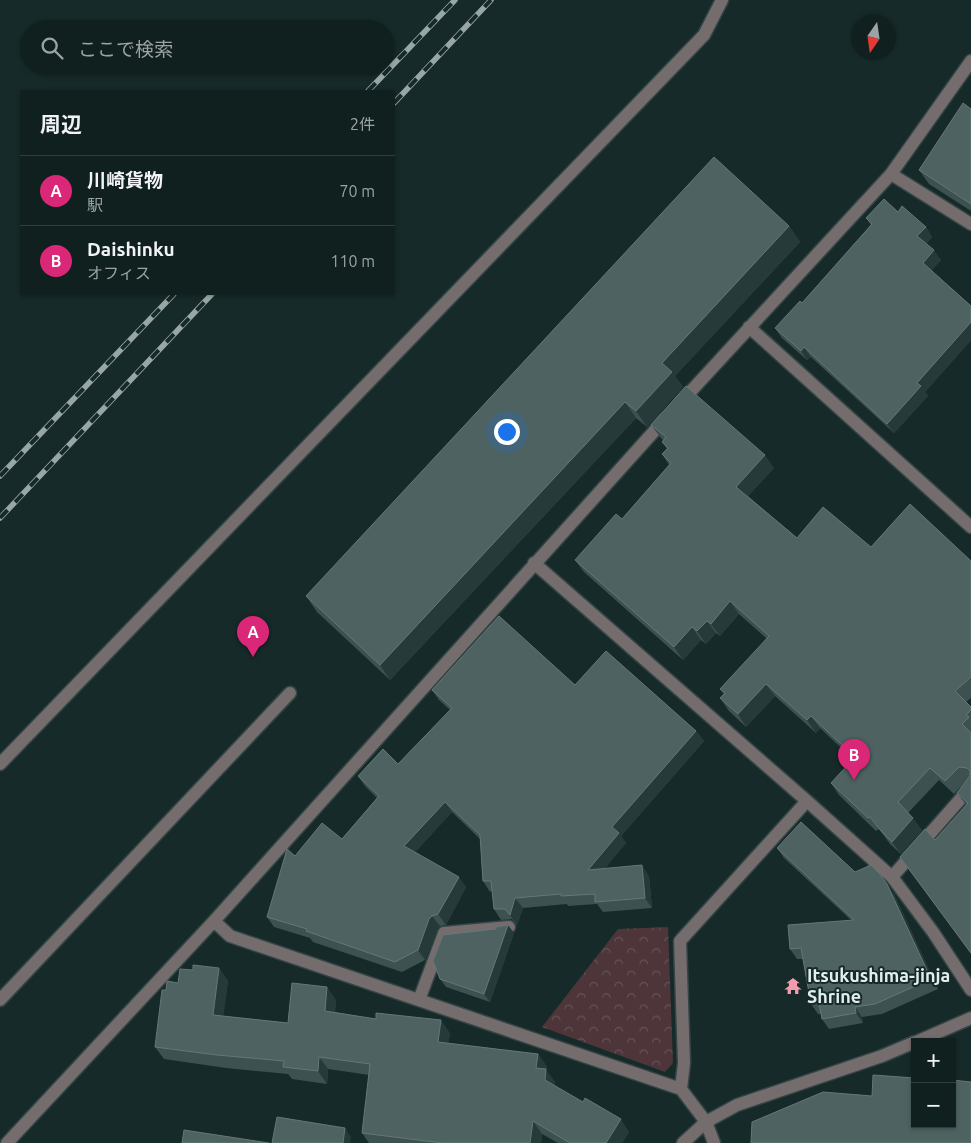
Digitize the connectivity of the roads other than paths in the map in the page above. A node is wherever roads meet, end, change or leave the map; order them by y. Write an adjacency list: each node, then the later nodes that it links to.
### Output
1 (722, 0): 9 (street)
2 (971, 61): 3 (street)
3 (891, 174): 4 (street); 5 (street)
4 (971, 224)
5 (749, 327): 6 (street); 7 (street)
6 (971, 526)
7 (534, 563): 11 (street); 13 (street)
8 (290, 693): 16 (street)
9 (0, 764)
10 (971, 787): 12 (street)
11 (807, 801): 12 (street); 21 (street)
12 (892, 878): 15 (street)
13 (214, 921): 17 (street); 23 (street)
14 (510, 926): 17 (street)
15 (971, 990)
16 (0, 1000)
17 (419, 1000): 21 (street)
18 (971, 1018): 19 (street)
19 (925, 1038)
20 (911, 1044): 22 (street)
21 (681, 1089): 22 (street)
22 (706, 1122): 24 (street); 25 (street)
23 (7, 1143)
24 (683, 1143)
25 (714, 1143)

